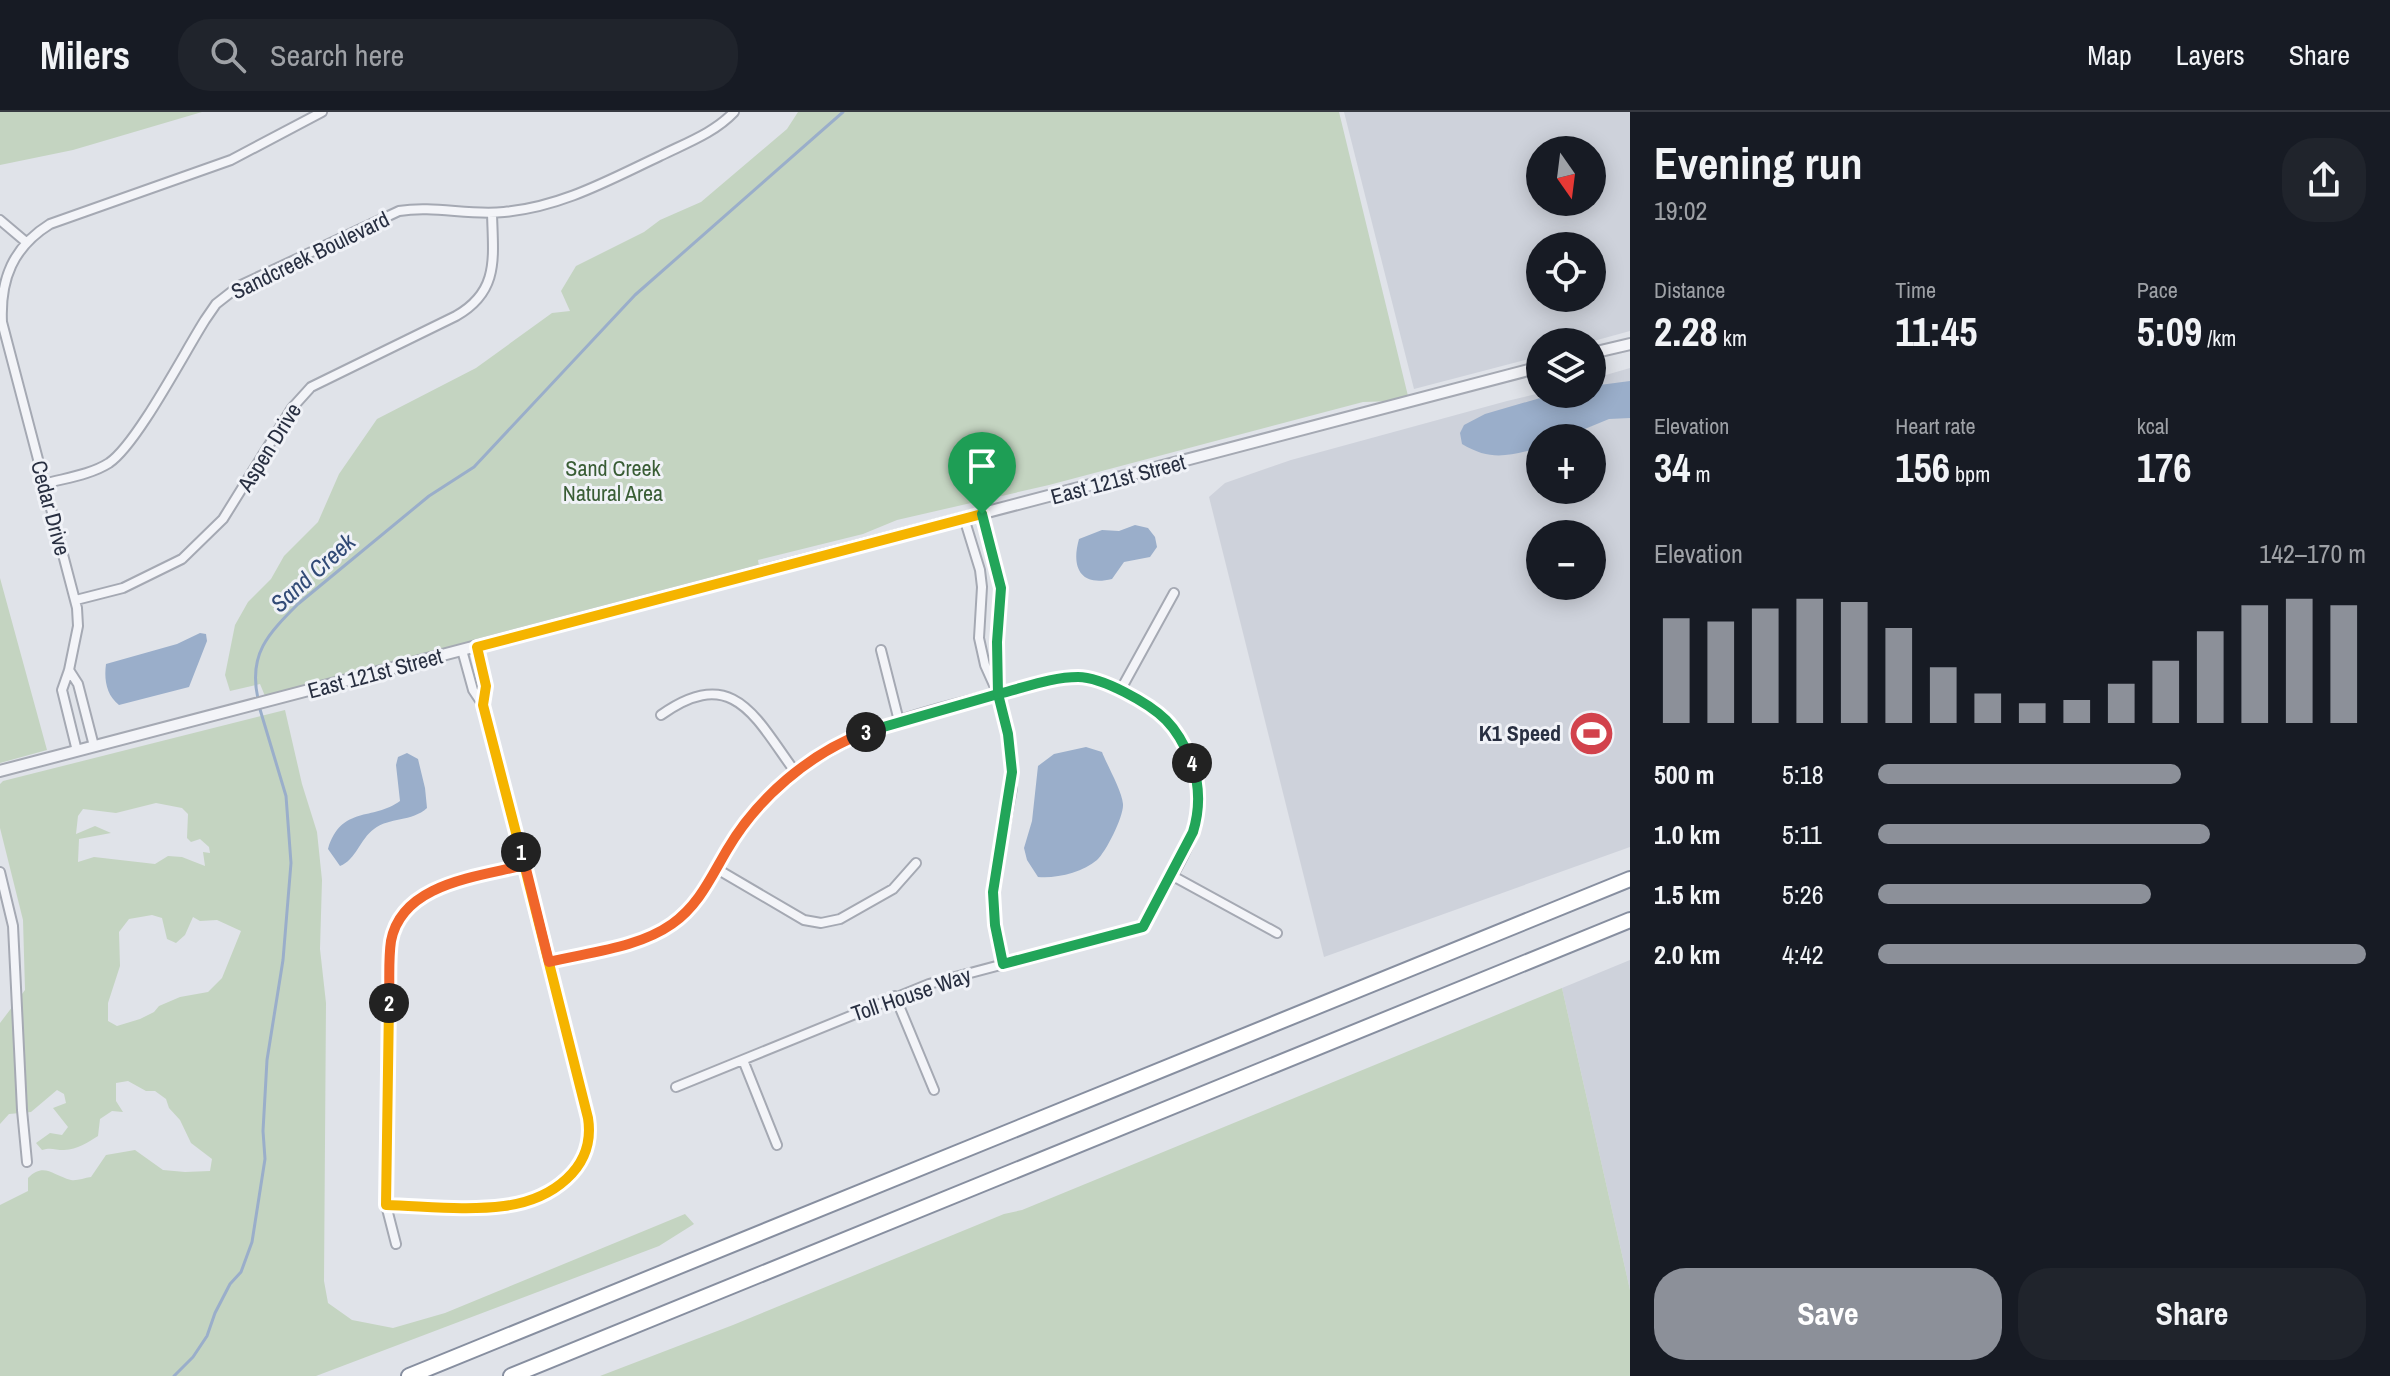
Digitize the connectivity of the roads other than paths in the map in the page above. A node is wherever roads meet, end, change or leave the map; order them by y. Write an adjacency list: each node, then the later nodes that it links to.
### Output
1 (322, 112): 5 (street, Cedar Drive)
2 (734, 112): 3 (street, Sandcreek Boulevard)
3 (492, 213): 11 (street, Sandcreek Boulevard); 15 (street, Aspen Drive)
4 (0, 220): 5 (street)
5 (26, 242): 7 (street, Cedar Drive)
6 (0, 259): 7 (street)
7 (9, 266): 11 (street, Cedar Drive)
8 (1630, 344): 9 (street)
9 (1606, 350)
10 (1526, 371): 12 (street, East 121st Street)
11 (44, 484): 15 (street, Cedar Drive)
12 (982, 514): 13 (street, East 121st Street); 21 (street)
13 (964, 518): 16 (street, East 121st Street); 21 (street)
14 (1174, 593): 20 (street)
15 (76, 600): 19 (street, Cedar Drive)
16 (477, 647): 17 (street, East 121st Street); 22 (street)
17 (462, 650): 22 (street); 25 (street, East 121st Street)
18 (881, 650): 24 (street)
19 (69, 670): 25 (street); 26 (street, Cedar Drive)
20 (1120, 691): 21 (street, Toll House Way); 33 (street, Toll House Way)
21 (998, 694): 24 (street, Toll House Way); 38 (street)
22 (483, 705): 30 (street)
23 (661, 715): 28 (street)
24 (899, 721): 28 (street, Toll House Way)
25 (94, 746): 26 (street, East 121st Street)
26 (77, 751): 27 (street, East 121st Street)
27 (0, 771)
28 (796, 773): 31 (street, Toll House Way)
29 (916, 863): 31 (street)
30 (525, 865): 37 (street); 45 (street)
31 (717, 869): 37 (street, Toll House Way)
32 (0, 872): 44 (street)
33 (1171, 875): 36 (street); 38 (street, Toll House Way)
34 (1630, 879): 47 (highway)
35 (1630, 920): 48 (highway)
36 (1277, 933)
37 (549, 962): 45 (street)
38 (1003, 964): 39 (street, Toll House Way)
39 (895, 996): 40 (street, Toll House Way); 42 (street)
40 (743, 1060): 41 (street, Toll House Way); 43 (street)
41 (676, 1087)
42 (934, 1090)
43 (777, 1145)
44 (27, 1162)
45 (386, 1205): 46 (street)
46 (396, 1244)
47 (409, 1376)
48 (511, 1376)

